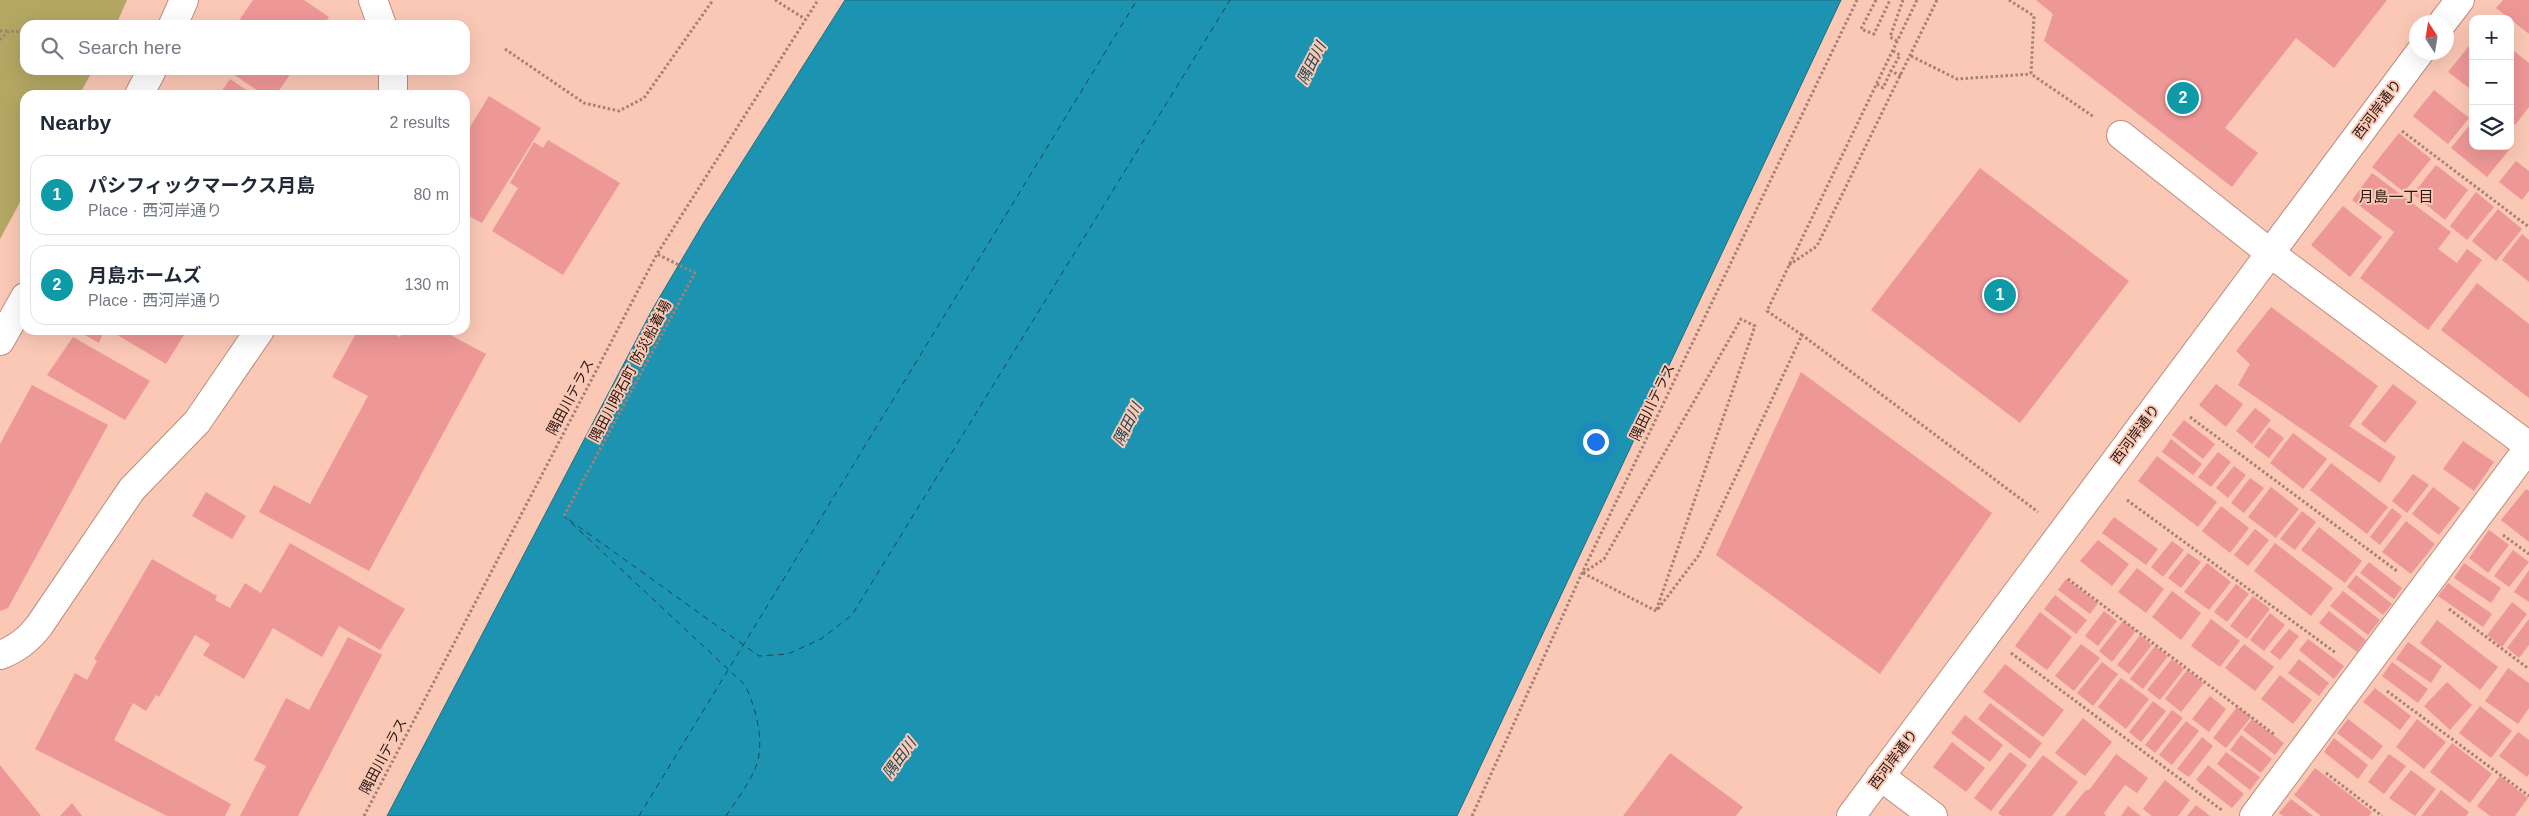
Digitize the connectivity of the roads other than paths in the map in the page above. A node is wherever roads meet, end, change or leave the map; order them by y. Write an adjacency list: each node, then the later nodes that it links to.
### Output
1 (184, 0): 5 (street)
2 (373, 0): 6 (street)
3 (2460, 0): 4 (street)
4 (2448, 15)
5 (175, 20)
6 (380, 20)
7 (2414, 60): 13 (street, 西河岸通り)
8 (149, 75): 10 (street)
9 (392, 75): 11 (street)
10 (142, 90)
11 (393, 90)
12 (2121, 135): 13 (street)
13 (2270, 253): 17 (street); 19 (street, 西河岸通り)
14 (20, 306): 16 (street)
15 (257, 335): 18 (street)
16 (0, 341)
17 (2529, 446): 22 (street)
18 (0, 655)
19 (1880, 776): 20 (street, 西河岸通り); 21 (street)
20 (1851, 816)
21 (1933, 816)
22 (2254, 816)

